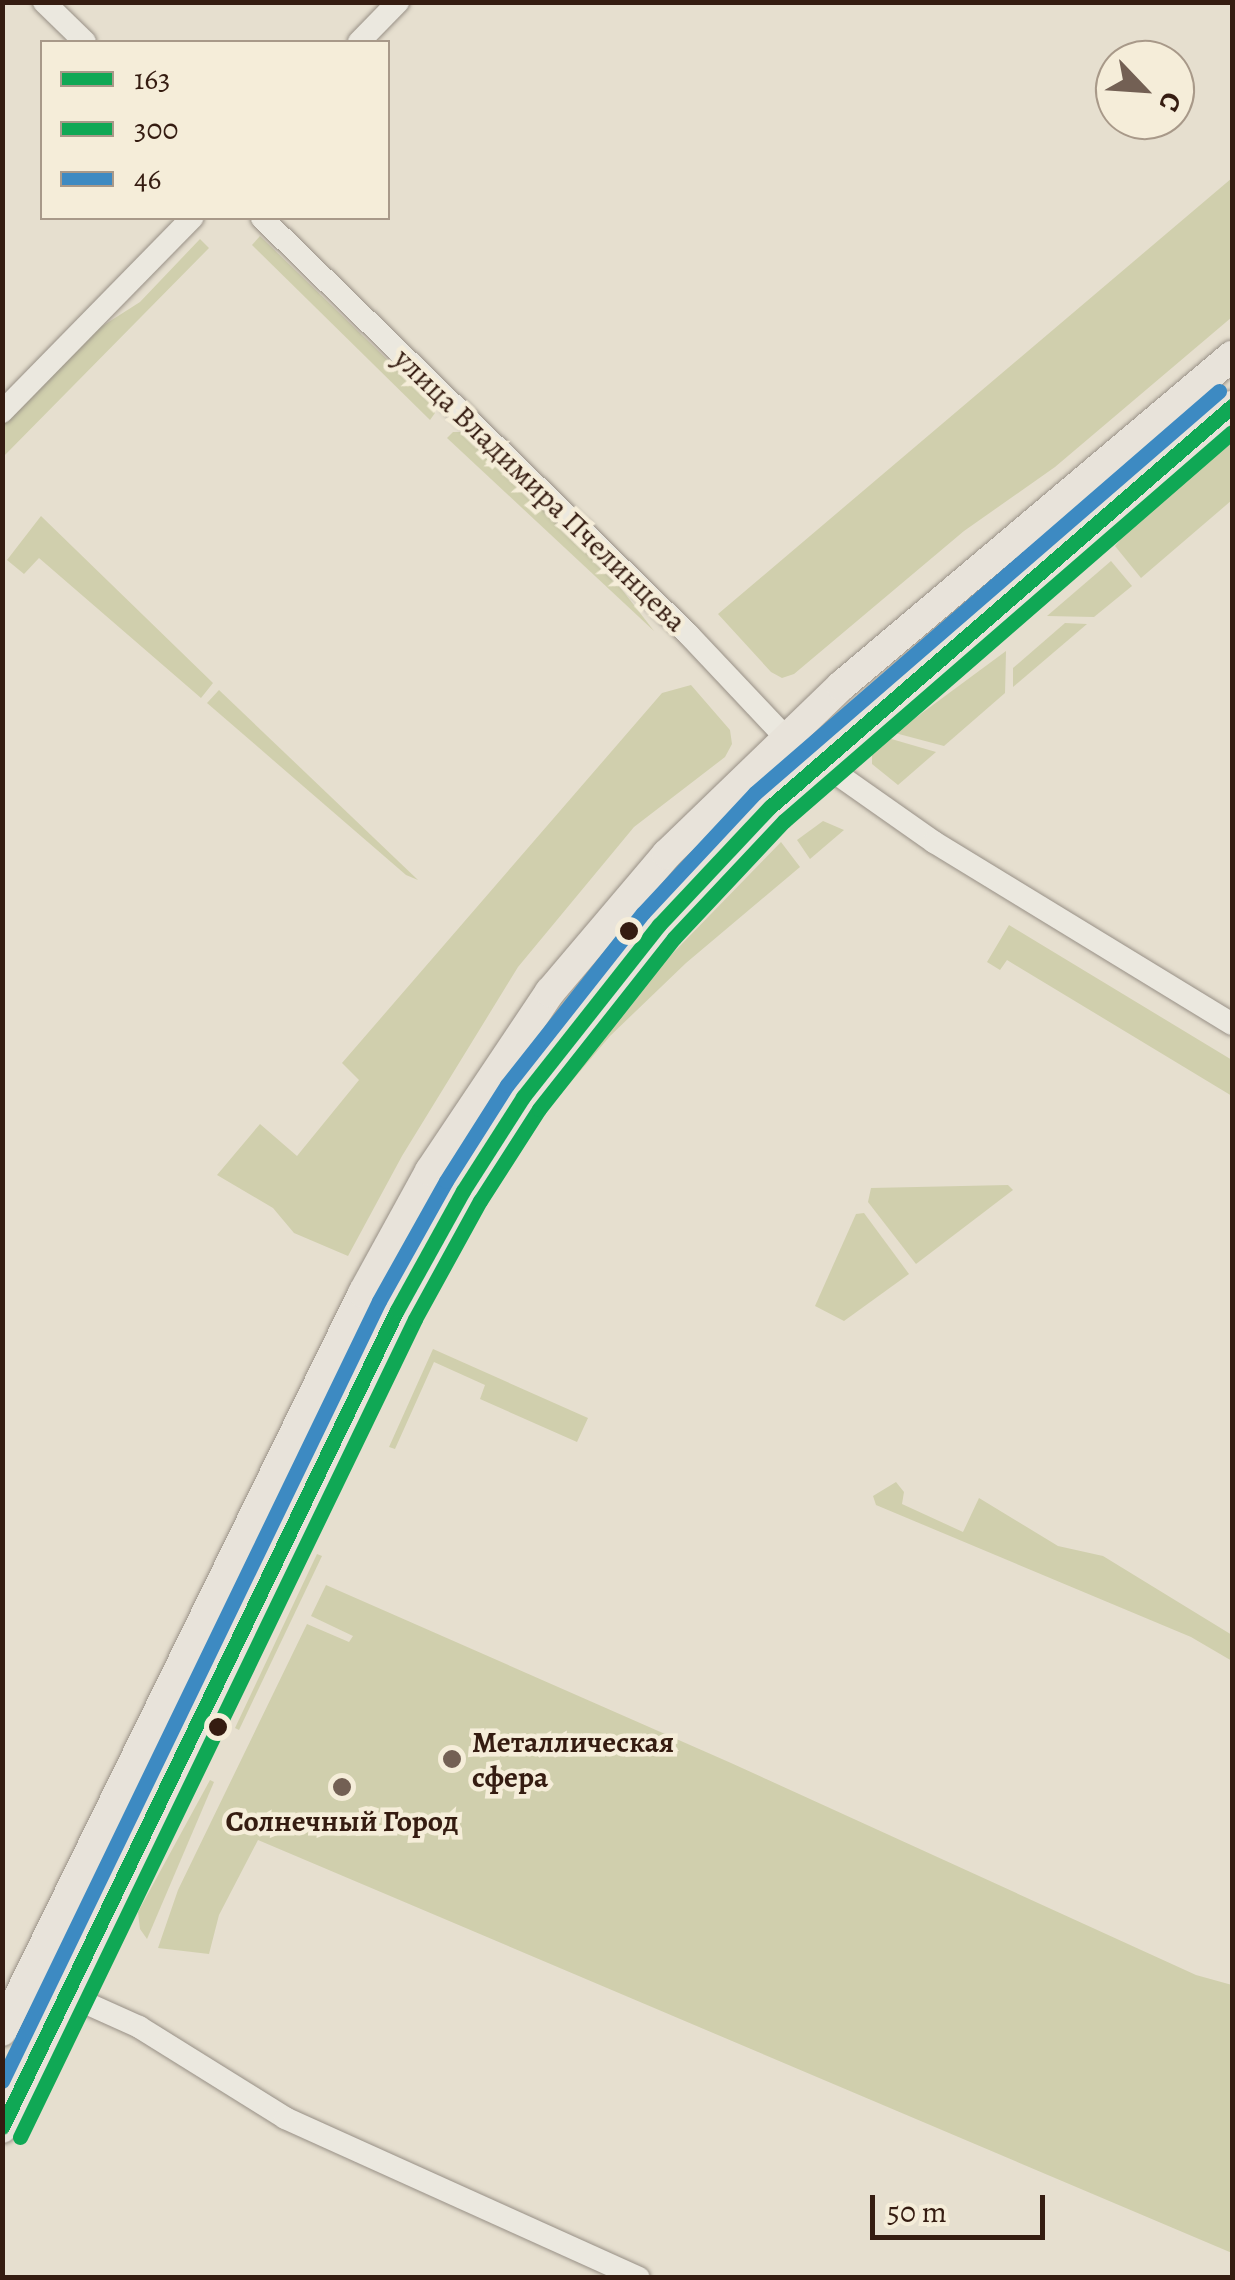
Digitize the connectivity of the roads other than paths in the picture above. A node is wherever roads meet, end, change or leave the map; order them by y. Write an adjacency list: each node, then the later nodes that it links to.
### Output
1 (44, 2): 3 (street)
2 (398, 2): 4 (street)
3 (83, 40)
4 (361, 40)
5 (190, 220): 8 (street)
6 (264, 220): 10 (street, улица Владимира Пчелинцева)
7 (1232, 356): 10 (main road)
8 (2, 412)
9 (1227, 415): 11 (main road)
10 (786, 738): 11 (street, улица Владимира Пчелинцева); 13 (main road)
11 (816, 763): 12 (street, улица Владимира Пчелинцева); 14 (main road)
12 (1232, 1024)
13 (28, 1977): 14 (street); 15 (main road)
14 (65, 1994): 16 (main road); 17 (street)
15 (2, 2032)
16 (2, 2128)
17 (639, 2278)

